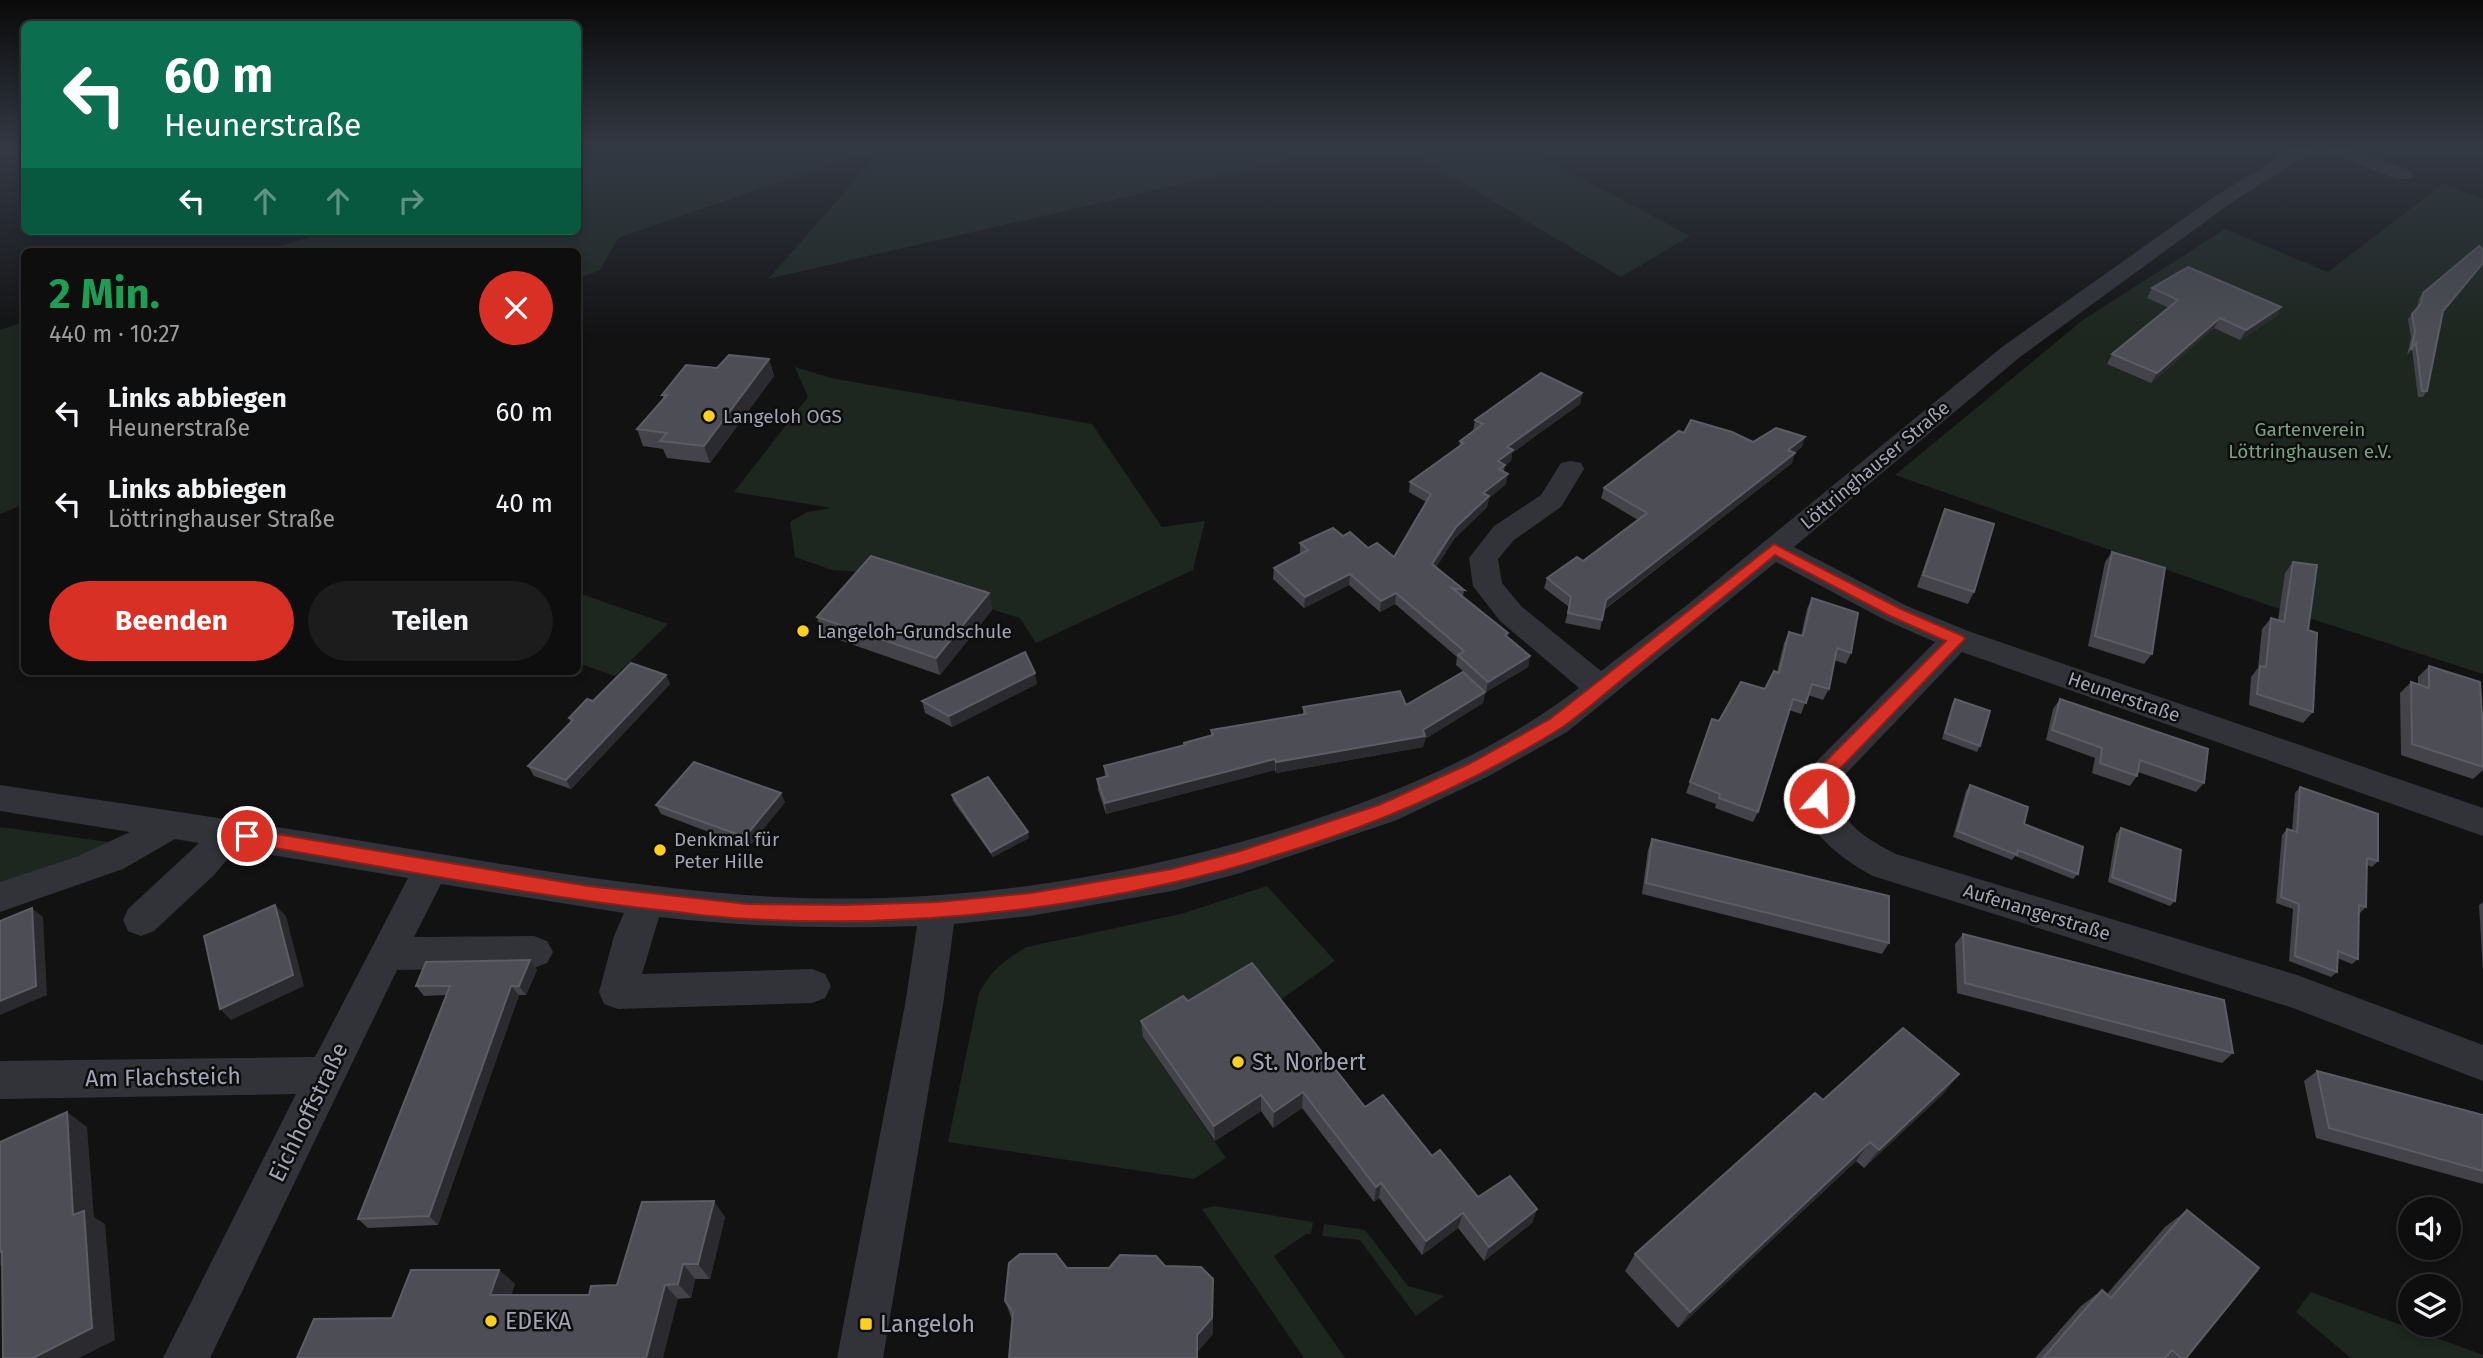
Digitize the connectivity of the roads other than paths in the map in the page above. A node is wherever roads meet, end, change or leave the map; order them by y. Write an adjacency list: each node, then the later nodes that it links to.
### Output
1 (2208, 210): 3 (street, Löttringhauser Straße)
2 (1571, 469): 5 (street)
3 (1774, 549): 4 (street, Heunerstraße); 5 (street, Löttringhauser Straße)
4 (1957, 639): 7 (street, Heunerstraße); 18 (street, Aufenangerstraße)
5 (1602, 689): 13 (street, Löttringhauser Straße)
6 (0, 798): 8 (street, Löttringhauser Straße)
7 (2483, 822)
8 (170, 824): 9 (street, Löttringhauser Straße); 11 (street)
9 (228, 833): 10 (street, Löttringhauser Straße); 14 (street)
10 (432, 867): 12 (street, Löttringhauser Straße); 16 (street, Eichhoffstraße)
11 (0, 897)
12 (647, 902): 13 (street, Löttringhauser Straße); 17 (street)
13 (938, 910): 22 (street)
14 (141, 920)
15 (534, 952): 16 (street)
16 (386, 954): 19 (street, Eichhoffstraße)
17 (812, 986)
18 (2483, 1063)
19 (326, 1075): 20 (street, Am Flachsteich); 21 (street, Eichhoffstraße)
20 (0, 1080)
21 (186, 1358)
22 (860, 1358)

